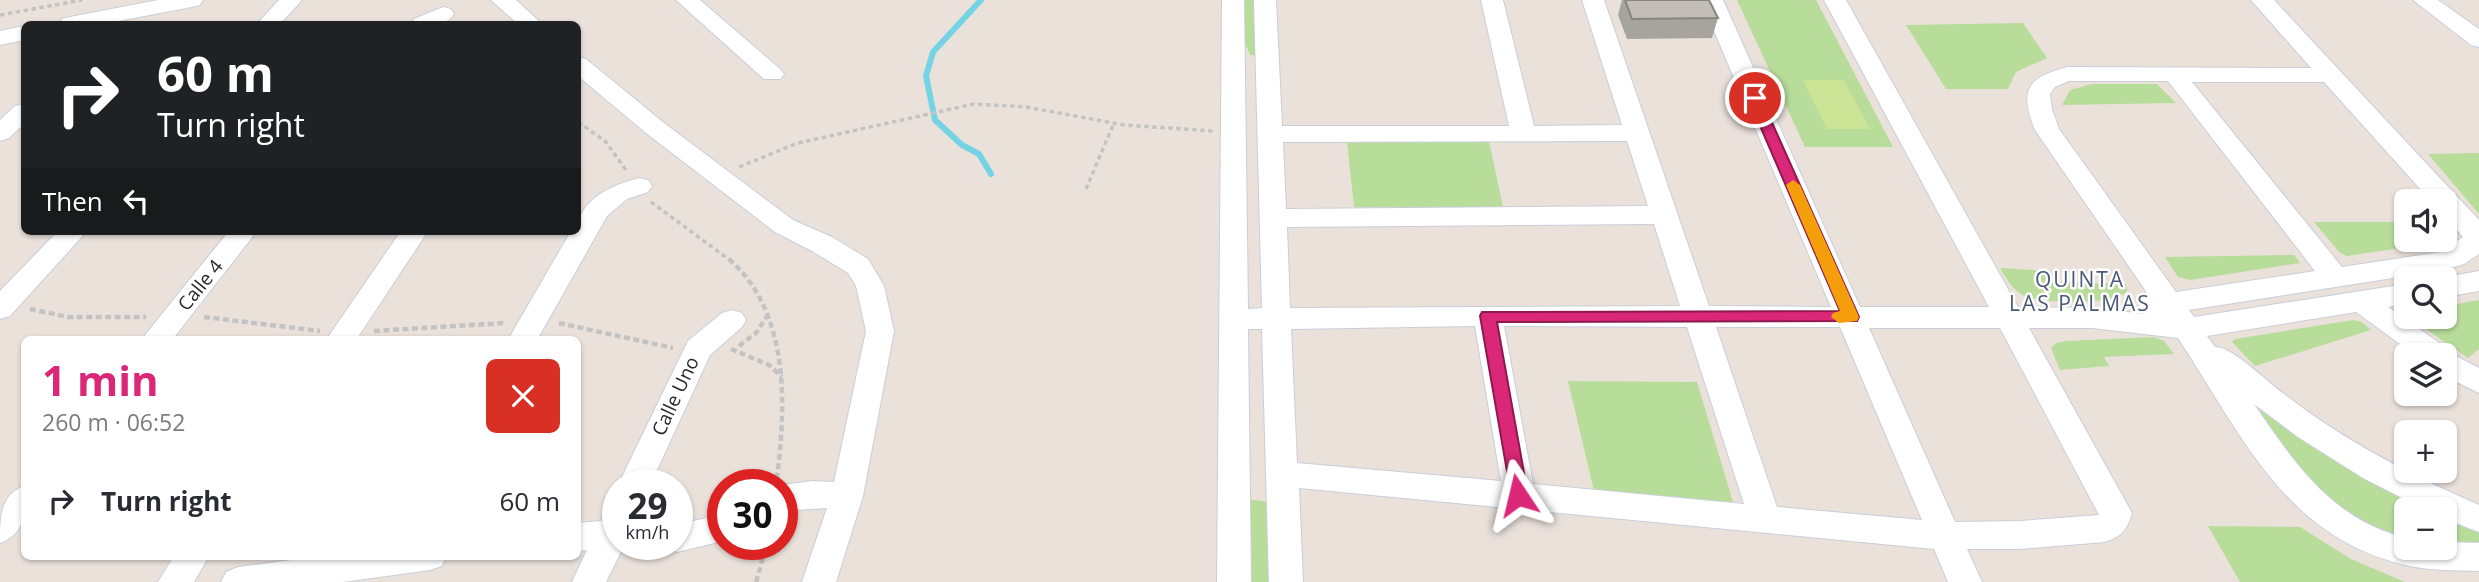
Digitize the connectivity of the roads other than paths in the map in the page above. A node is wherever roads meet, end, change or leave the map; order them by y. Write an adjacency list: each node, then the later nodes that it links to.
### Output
1 (192, 0): 14 (street)
2 (291, 0): 16 (street)
3 (502, 0): 18 (street)
4 (687, 0): 23 (street)
5 (1233, 0): 48 (street)
6 (1265, 0): 30 (street)
7 (1492, 0): 28 (street)
8 (1593, 0): 29 (street)
9 (1712, 0): 47 (street)
10 (1835, 0): 51 (street)
11 (2262, 0): 25 (street)
12 (2424, 0): 21 (street)
13 (443, 14): 17 (street)
14 (125, 19): 15 (street)
15 (103, 21)
16 (271, 21)
17 (428, 21)
18 (527, 21)
19 (21, 34): 20 (street)
20 (0, 38)
21 (2479, 40)
22 (581, 66): 64 (street)
23 (772, 74)
24 (2174, 74): 25 (street); 38 (street); 43 (street)
25 (2331, 75): 37 (street)
26 (21, 114): 27 (street)
27 (0, 133)
28 (1523, 133): 29 (street); 30 (street)
29 (1639, 133): 32 (street)
30 (1270, 134): 33 (street)
31 (639, 186): 54 (street)
32 (1665, 215): 33 (street); 46 (street)
33 (1273, 218): 49 (street)
34 (70, 235): 44 (street)
35 (241, 235): 55 (street, Calle 4)
36 (412, 235): 56 (street)
37 (2478, 237): 38 (street)
38 (2336, 278): 43 (street)
39 (2479, 281): 40 (street)
40 (2457, 285)
41 (2394, 296): 42 (street)
42 (2360, 301): 53 (street); 57 (street)
43 (2168, 303): 50 (street); 53 (street)
44 (1, 308)
45 (1488, 316): 46 (street); 49 (street); 62 (street)
46 (1699, 317): 47 (street); 66 (street)
47 (1851, 317): 51 (street); 71 (street)
48 (1234, 318): 49 (street); 80 (street)
49 (1277, 318): 61 (street)
50 (2092, 318): 51 (street); 53 (street)
51 (2008, 319): 71 (street)
52 (732, 320): 60 (street, Calle Uno)
53 (2187, 329): 67 (street); 73 (street)
54 (527, 330)
55 (158, 336)
56 (342, 336)
57 (2418, 343)
58 (2457, 369): 59 (street)
59 (2479, 382)
60 (642, 469)
61 (1282, 474): 62 (street); 81 (street)
62 (1518, 495): 66 (street)
63 (798, 496): 64 (street)
64 (847, 496): 79 (street)
65 (21, 503): 68 (street)
66 (1765, 519): 71 (street)
67 (2479, 519)
68 (0, 529)
69 (602, 531): 70 (street)
70 (581, 536)
71 (1945, 536): 82 (street)
72 (602, 556): 78 (street)
73 (2479, 557)
74 (190, 560): 76 (street)
75 (406, 564): 77 (street)
76 (175, 582)
77 (238, 582)
78 (589, 582)
79 (819, 582)
80 (1234, 582)
81 (1286, 582)
82 (1965, 582)

